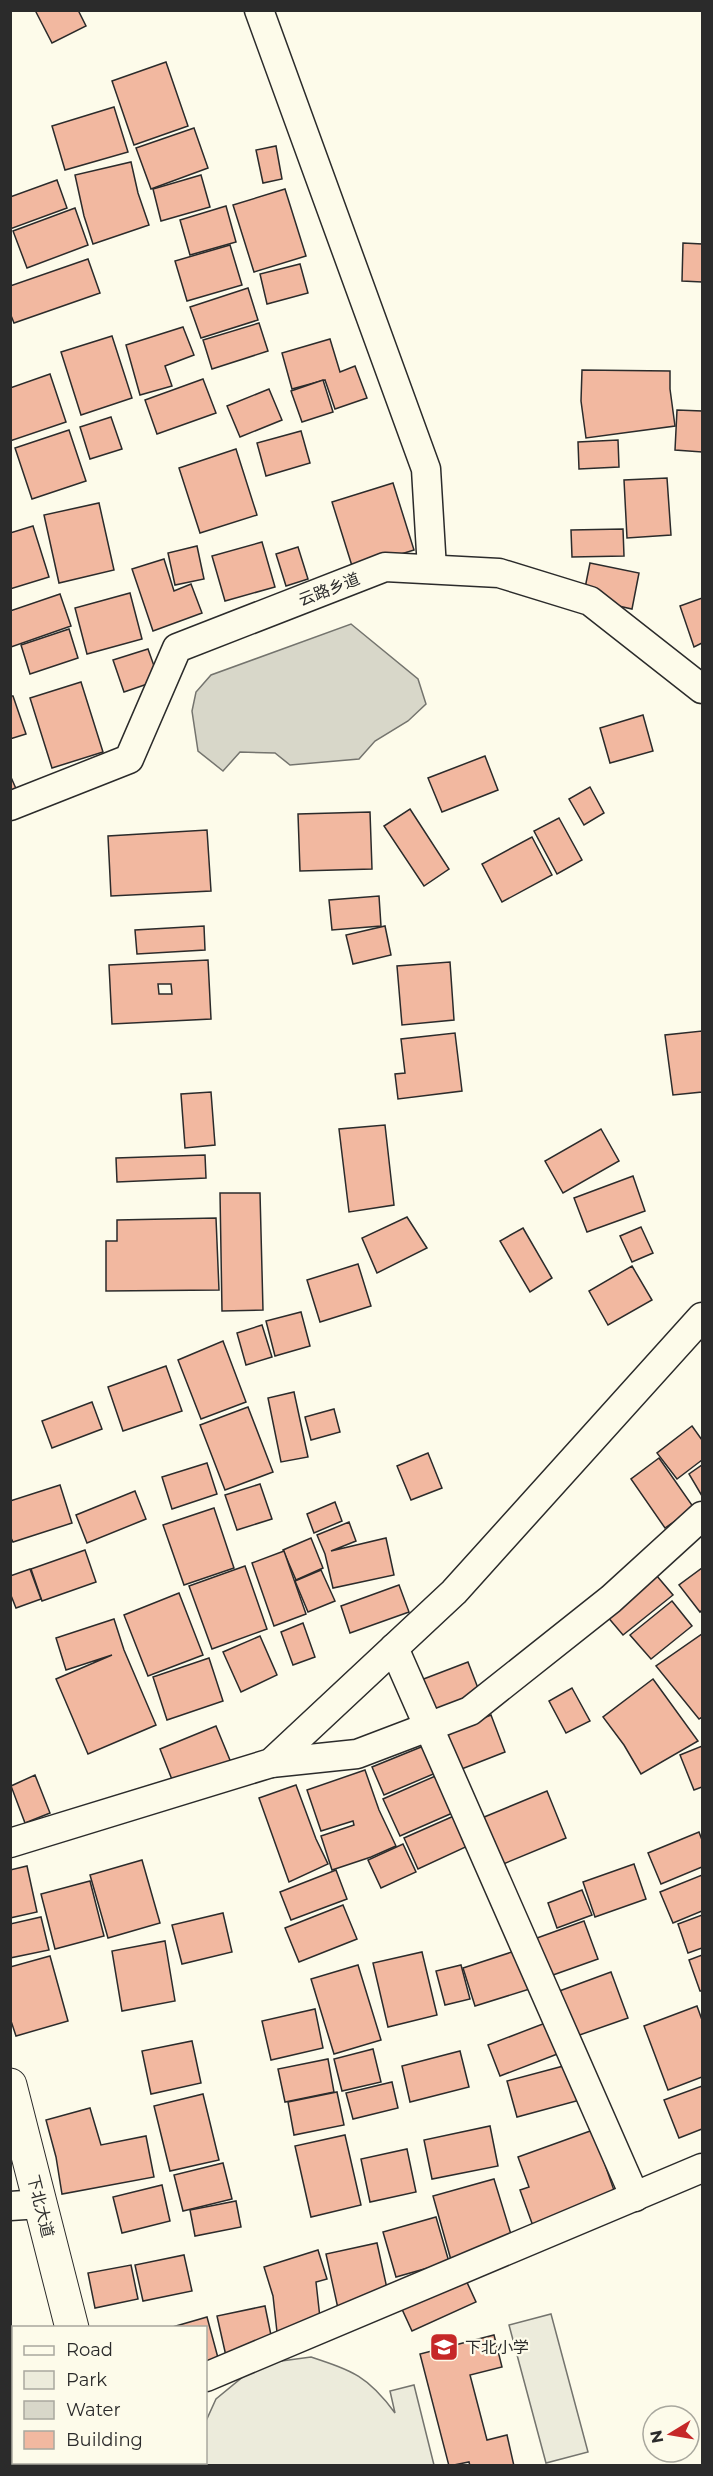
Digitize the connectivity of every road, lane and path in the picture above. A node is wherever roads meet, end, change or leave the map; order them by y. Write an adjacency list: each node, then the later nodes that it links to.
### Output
1 (259, 10): 2 (street)
2 (432, 569): 3 (street, 云路乡道); 4 (street, 云路乡道)
3 (702, 689)
4 (10, 806)
5 (702, 1317): 7 (street)
6 (702, 1516): 8 (street)
7 (394, 1648): 8 (street); 9 (street)
8 (430, 1726): 9 (street); 13 (street)
9 (272, 1763): 10 (street)
10 (10, 1843)
11 (10, 2085): 14 (street, 下北大道)
12 (702, 2169): 13 (street)
13 (635, 2197): 16 (street)
14 (26, 2205): 15 (street, 下北大道)
15 (71, 2326)
16 (207, 2377)

